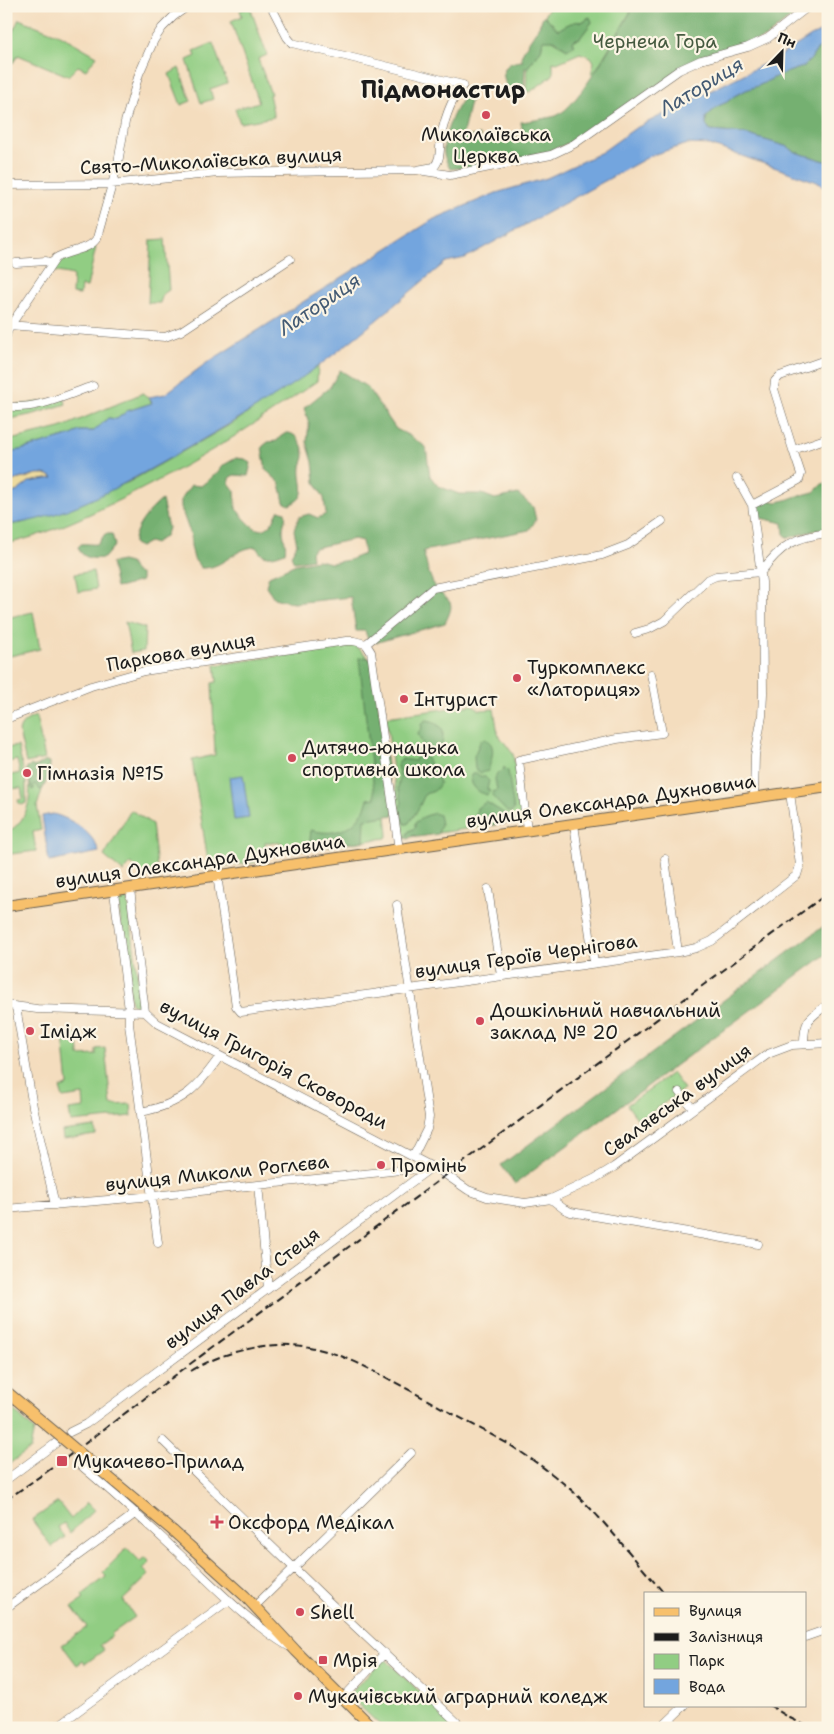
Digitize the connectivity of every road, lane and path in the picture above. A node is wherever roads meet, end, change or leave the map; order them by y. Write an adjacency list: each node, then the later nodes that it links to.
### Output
1 (188, 6): 5 (street)
2 (271, 6): 4 (street)
3 (809, 6): 4 (street)
4 (417, 170): 5 (street, Свято-Миколаївська вулиця)
5 (111, 184): 6 (street, Свято-Миколаївська вулиця); 9 (street)
6 (6, 185)
7 (290, 259): 10 (street)
8 (16, 263): 9 (street)
9 (52, 263): 10 (street)
10 (9, 325): 11 (street)
11 (6, 336)
12 (828, 359): 16 (street)
13 (93, 386): 14 (street)
14 (6, 406)
15 (828, 438): 16 (street)
16 (793, 450): 18 (street)
17 (736, 478): 18 (street)
18 (752, 505): 21 (street)
19 (662, 521): 23 (street)
20 (828, 533): 21 (street)
21 (761, 572): 22 (street); 28 (street)
22 (635, 633)
23 (366, 644): 25 (street, Паркова вулиця); 31 (street)
24 (651, 674): 30 (street)
25 (6, 720)
26 (828, 787): 27 (main road, вулиця Олександра Духновича)
27 (790, 792): 28 (main road, вулиця Олександра Духновича); 39 (street, вулиця Героїв Чернігова)
28 (754, 798): 29 (main road, вулиця Олександра Духновича)
29 (574, 824): 30 (main road, вулиця Олександра Духновича); 40 (street)
30 (527, 830): 31 (main road, вулиця Олександра Духновича)
31 (399, 850): 33 (main road, вулиця Олександра Духновича)
32 (665, 859): 39 (street)
33 (217, 876): 34 (main road, вулиця Олександра Духновича); 42 (street, вулиця Героїв Чернігова)
34 (130, 889): 36 (main road, вулиця Олександра Духновича); 47 (street)
35 (488, 889): 41 (street)
36 (114, 892): 38 (main road, вулиця Олександра Духновича); 46 (street)
37 (397, 904): 42 (street)
38 (6, 906)
39 (678, 952): 40 (street, вулиця Героїв Чернігова)
40 (594, 963): 41 (street, вулиця Героїв Чернігова)
41 (501, 976): 42 (street, вулиця Героїв Чернігова)
42 (409, 989): 54 (street)
43 (828, 1004): 48 (street)
44 (6, 1005): 45 (street, вулиця Григорія Сковороди)
45 (16, 1007): 46 (street, вулиця Григорія Сковороди); 59 (street)
46 (129, 1010): 47 (street, вулиця Григорія Сковороди); 53 (street)
47 (145, 1012): 50 (street, вулиця Григорія Сковороди)
48 (804, 1043): 49 (street, Свалявська вулиця); 52 (street, Свалявська вулиця)
49 (828, 1043)
50 (220, 1056): 53 (street); 54 (street, вулиця Григорія Сковороди)
51 (680, 1092): 52 (street)
52 (693, 1109): 58 (street, Свалявська вулиця)
53 (141, 1112): 57 (street)
54 (413, 1157): 55 (street, вулиця Григорія Сковороди)
55 (432, 1167): 56 (street, вулиця Миколи Роглєва); 58 (street, Свалявська вулиця); 63 (street, вулиця Павла Стеця)
56 (258, 1185): 57 (street, вулиця Миколи Роглєва); 63 (street)
57 (152, 1196): 59 (street, вулиця Миколи Роглєва); 61 (street)
58 (551, 1200): 62 (street)
59 (55, 1205): 60 (street, вулиця Миколи Роглєва)
60 (6, 1209)
61 (158, 1243)
62 (758, 1244)
63 (268, 1288): 65 (street, вулиця Павла Стеця)
64 (6, 1391): 74 (main road, bridge)
65 (70, 1432)
66 (163, 1441): 72 (street)
67 (56, 1443): 70 (street)
68 (411, 1453): 72 (street)
69 (77, 1462): 71 (street)
70 (6, 1480)
71 (136, 1513): 73 (street); 75 (street)
72 (294, 1568): 74 (street); 79 (street)
73 (229, 1600): 78 (street); 82 (street)
74 (255, 1606): 78 (main road)
75 (6, 1608)
76 (828, 1629): 77 (street)
77 (806, 1638)
78 (296, 1652): 80 (main road)
79 (385, 1653): 80 (street); 84 (street)
80 (343, 1698): 83 (main road)
81 (684, 1706): 85 (street)
82 (55, 1728)
83 (373, 1728)
84 (463, 1728)
85 (661, 1728)

